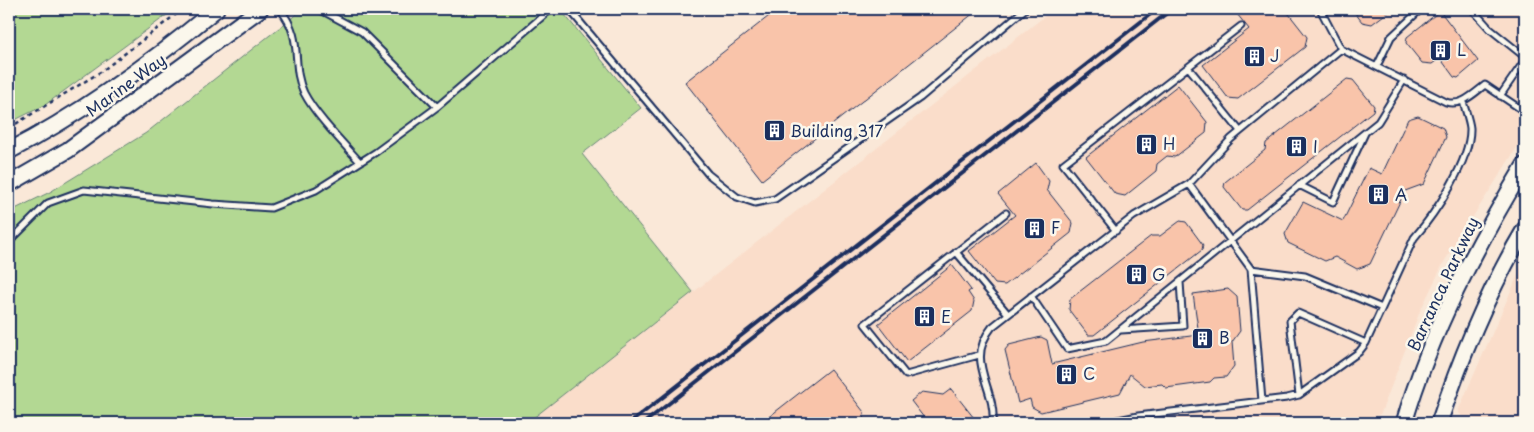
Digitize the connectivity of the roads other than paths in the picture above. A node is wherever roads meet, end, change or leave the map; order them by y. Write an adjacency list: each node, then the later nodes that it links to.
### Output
1 (216, 9): 23 (main road, Marine Way)
2 (260, 9): 26 (main road, Marine Way)
3 (280, 9): 24 (lane)
4 (319, 9): 19 (lane)
5 (551, 9): 19 (lane)
6 (569, 9): 7 (lane)
7 (1026, 9)
8 (1320, 9): 12 (lane)
9 (1421, 9): 14 (lane)
10 (1472, 9): 13 (lane)
11 (1241, 26): 15 (lane)
12 (1341, 49): 14 (lane); 21 (lane)
13 (1525, 59): 17 (lane)
14 (1377, 66): 16 (lane)
15 (1188, 67): 21 (lane); 31 (lane)
16 (1404, 80): 18 (lane); 22 (lane)
17 (1500, 96): 18 (lane); 20 (lane)
18 (1463, 101): 38 (lane)
19 (438, 107): 24 (lane)
20 (1525, 112)
21 (1240, 131): 27 (lane)
22 (1366, 131): 28 (lane); 28 (lane)
23 (9, 151)
24 (360, 162): 33 (lane)
25 (1525, 165): 47 (main road, Barranca Parkway)
26 (9, 184)
27 (1189, 184): 31 (lane); 32 (lane)
28 (1299, 185): 32 (lane)
29 (1006, 213): 34 (lane)
30 (1525, 229): 48 (main road)
31 (1116, 231): 37 (lane)
32 (1230, 241): 35 (lane); 36 (lane)
33 (9, 242)
34 (956, 252): 39 (lane); 42 (lane)
35 (1251, 269): 38 (lane); 44 (lane)
36 (1180, 282): 40 (lane); 40 (lane)
37 (1031, 296): 39 (lane); 40 (lane)
38 (1382, 308): 41 (lane)
39 (1008, 314): 42 (lane)
40 (1120, 330)
41 (1366, 343): 43 (lane); 43 (lane)
42 (979, 355): 45 (lane)
43 (1299, 395): 44 (lane)
44 (1262, 401): 46 (lane)
45 (993, 423)
46 (1103, 423)
47 (1404, 423)
48 (1439, 423)

